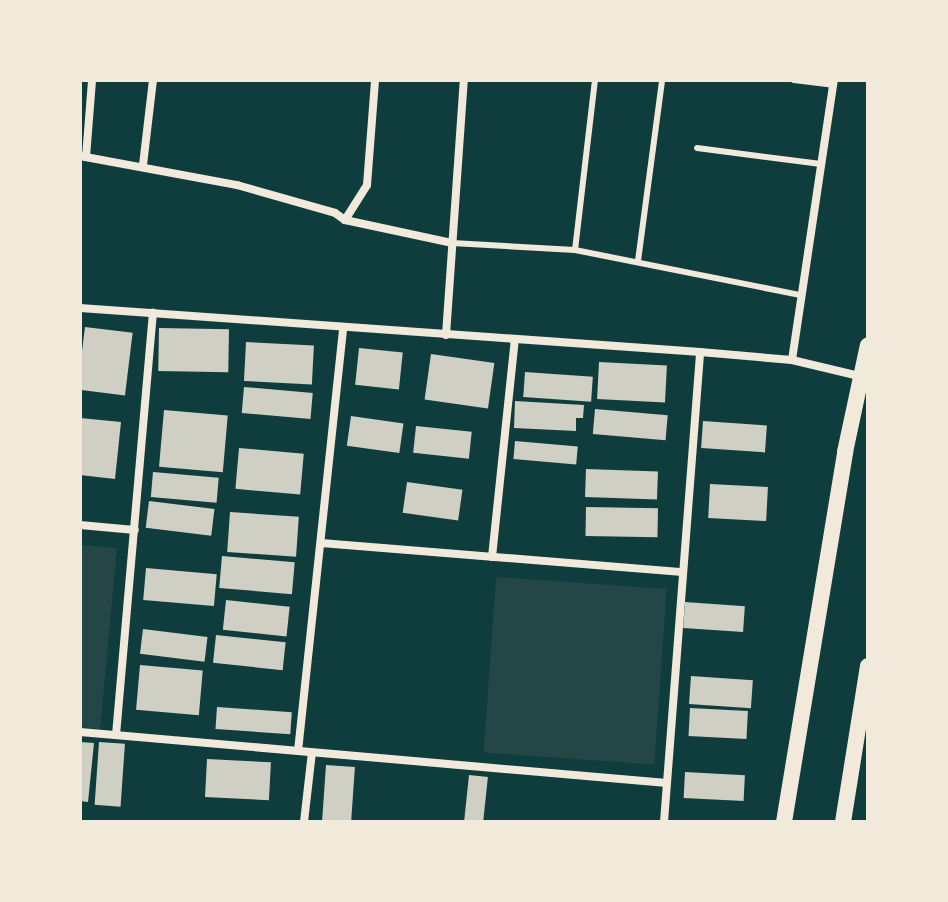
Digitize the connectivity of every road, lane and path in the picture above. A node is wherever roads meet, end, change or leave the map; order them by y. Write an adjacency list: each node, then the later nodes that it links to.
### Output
1 (92, 80): 10 (street)
2 (153, 80): 12 (street)
3 (375, 80): 13 (street)
4 (464, 80): 14 (street)
5 (595, 80): 15 (lane)
6 (662, 80): 16 (lane)
7 (794, 80): 8 (lane)
8 (833, 82): 11 (street)
9 (697, 148): 11 (lane)
10 (83, 156): 12 (street)
11 (821, 164): 17 (street)
12 (143, 165): 13 (street)
13 (345, 220): 14 (street)
14 (452, 243): 15 (lane); 21 (street)
15 (575, 250): 16 (lane)
16 (638, 261): 17 (lane)
17 (801, 295): 25 (street)
18 (80, 308): 19 (street)
19 (153, 313): 20 (street); 28 (street)
20 (343, 328): 21 (street); 29 (street)
21 (446, 335): 22 (street)
22 (515, 339): 24 (street); 30 (street)
23 (868, 345): 26 (main road)
24 (700, 352): 25 (street); 31 (street)
25 (792, 360): 26 (street)
26 (859, 376): 40 (main road)
27 (80, 525): 28 (street)
28 (135, 530): 34 (street)
29 (321, 543): 30 (street); 35 (street)
30 (492, 557): 31 (street)
31 (683, 572): 37 (street)
32 (868, 666): 41 (main road)
33 (80, 732): 34 (street)
34 (116, 735): 35 (street)
35 (298, 751): 36 (street)
36 (312, 752): 37 (street); 38 (street)
37 (667, 783): 39 (street)
38 (304, 822)
39 (664, 822)
40 (784, 822)
41 (843, 822)

